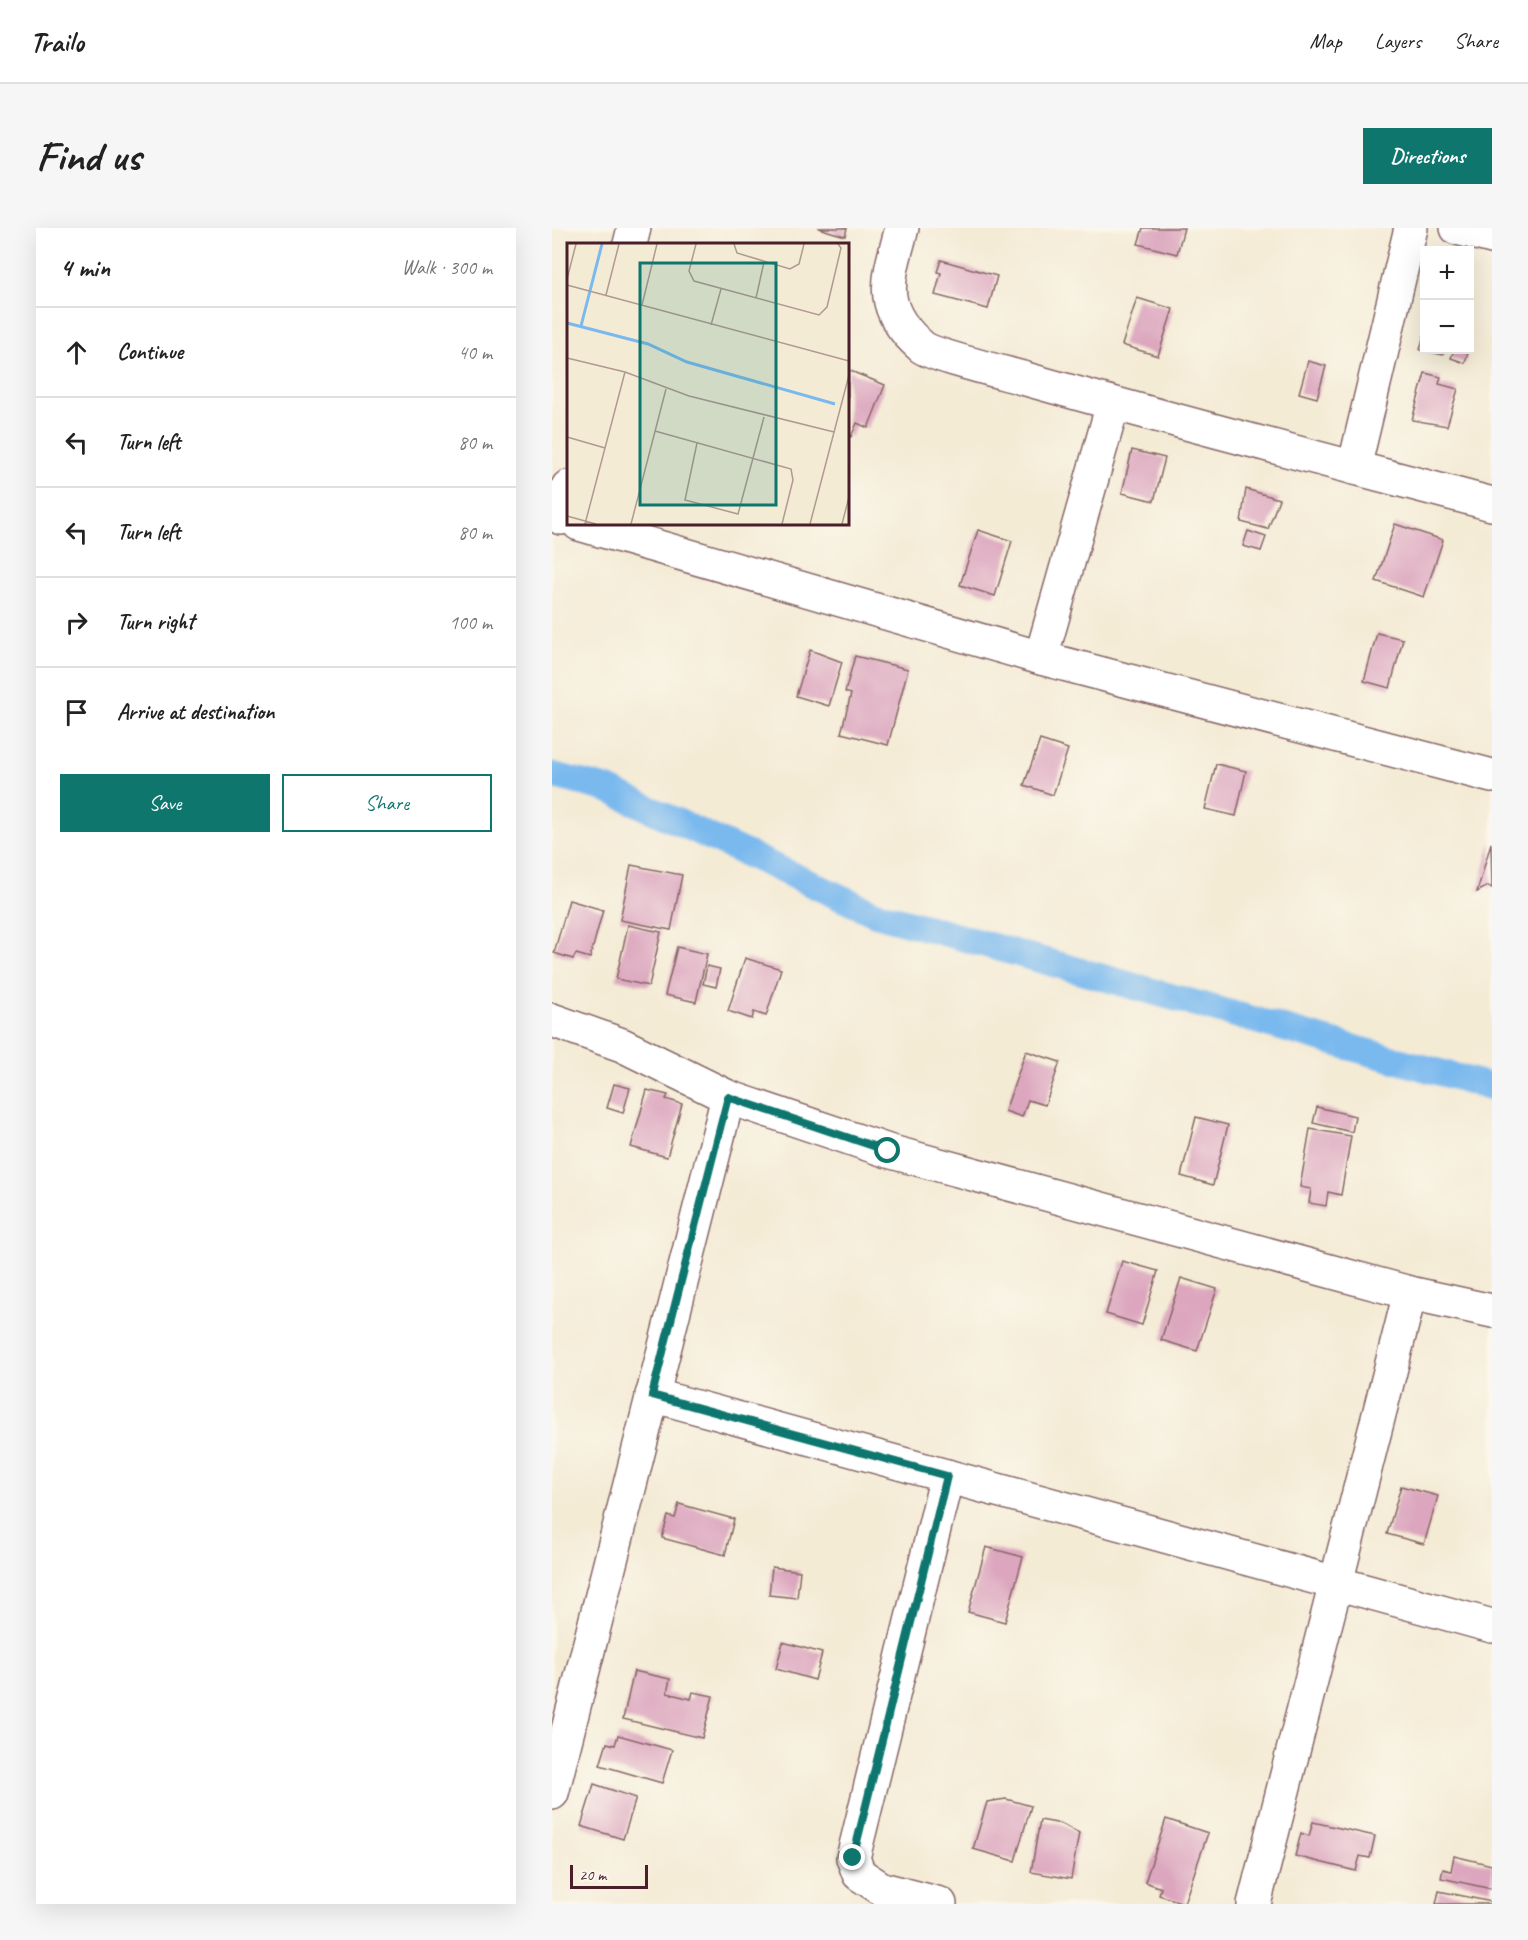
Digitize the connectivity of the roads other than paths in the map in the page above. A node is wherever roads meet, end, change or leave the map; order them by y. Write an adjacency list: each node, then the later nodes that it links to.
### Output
1 (634, 228): 6 (street)
2 (902, 228): 7 (street)
3 (1411, 228): 8 (street)
4 (1457, 228): 5 (street)
5 (1492, 237)
6 (630, 243)
7 (1113, 404): 8 (street); 13 (street)
8 (1354, 468): 10 (street)
9 (567, 498): 11 (street)
10 (1492, 504)
11 (565, 519)
12 (586, 525): 13 (street)
13 (1041, 658): 14 (street)
14 (1492, 776)
15 (552, 1020): 16 (street)
16 (728, 1097): 17 (street); 19 (street)
17 (1410, 1293): 18 (street); 21 (street)
18 (1492, 1311)
19 (652, 1395): 20 (street); 23 (street)
20 (947, 1476): 21 (street); 24 (street)
21 (1336, 1584): 22 (street); 25 (street)
22 (1492, 1626)
23 (552, 1793)
24 (939, 1904)
25 (1254, 1904)

